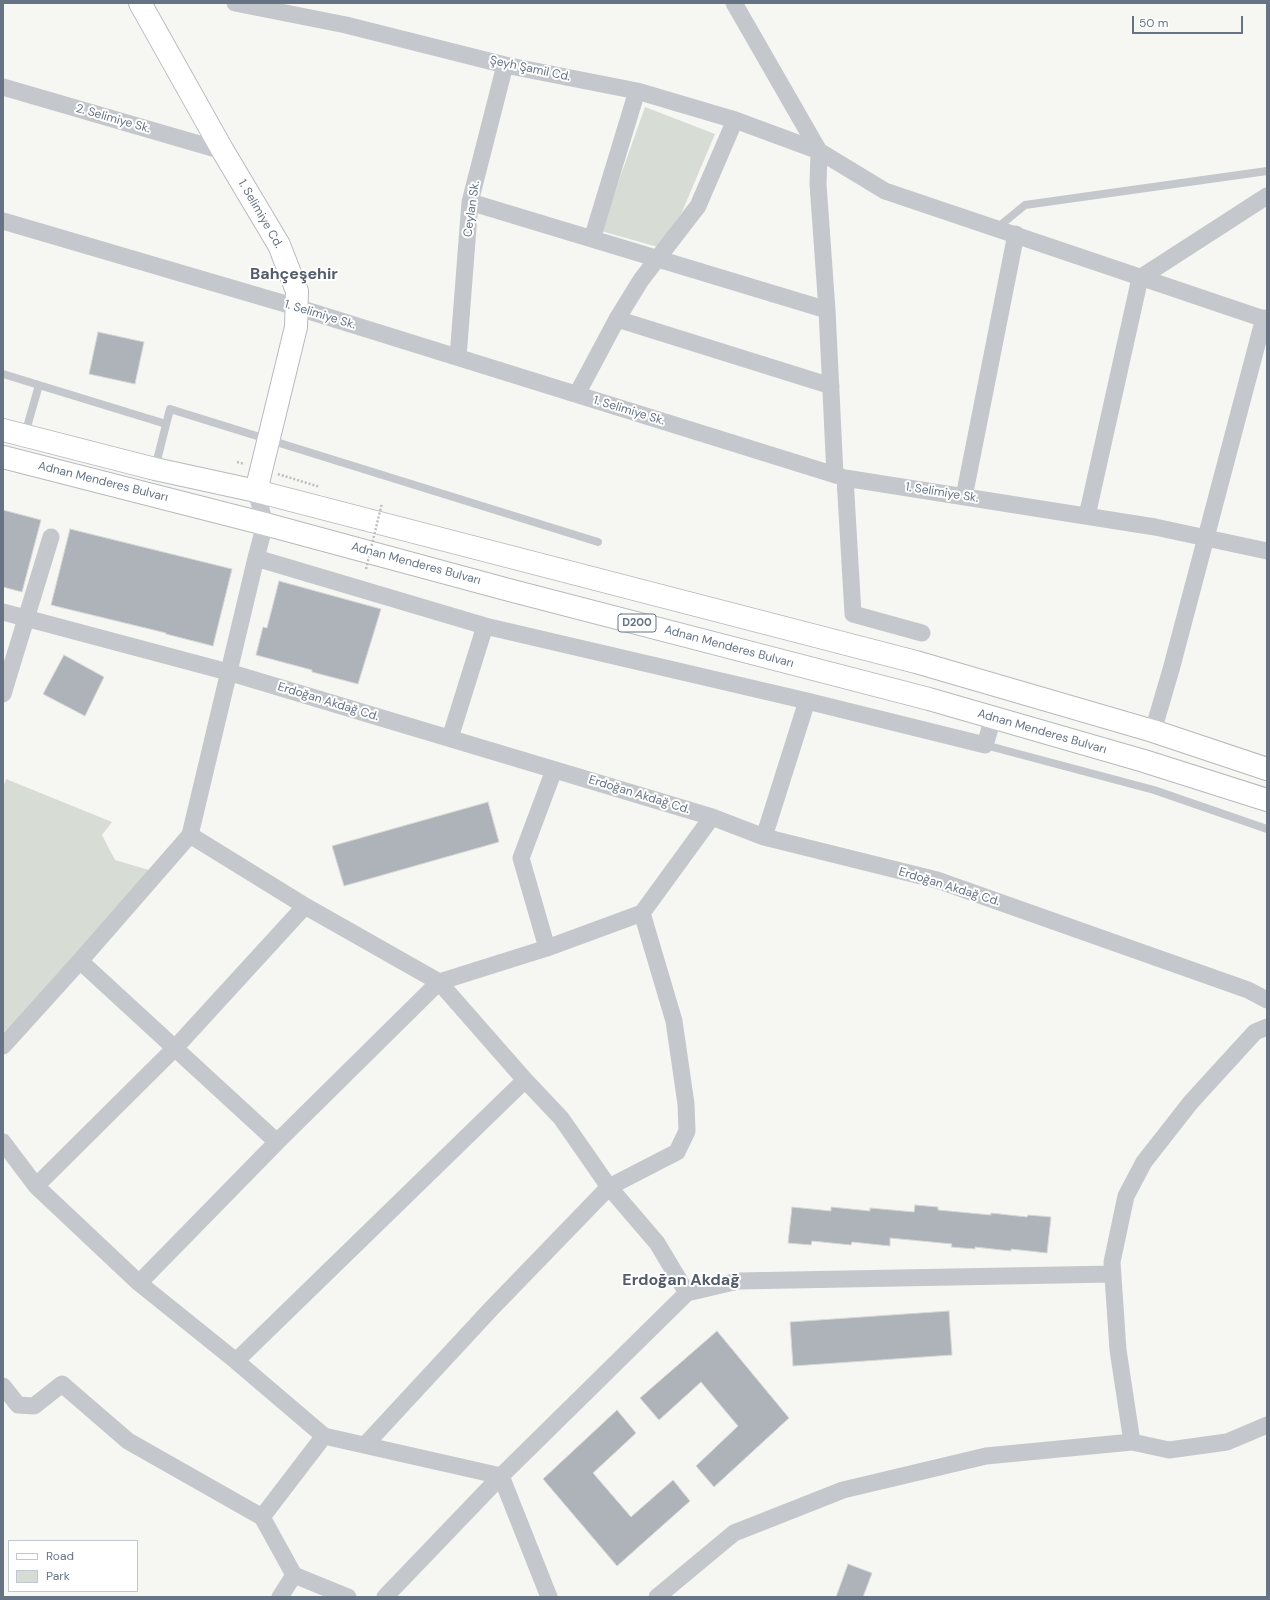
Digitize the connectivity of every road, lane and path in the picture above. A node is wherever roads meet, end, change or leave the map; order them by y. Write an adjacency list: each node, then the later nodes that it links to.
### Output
1 (140, 3): 8 (main road, 1. Selimiye Cd.)
2 (236, 3): 4 (street, Şeyh Şamil Cd.)
3 (734, 3): 9 (street)
4 (504, 65): 6 (street, Şeyh Şamil Cd.); 12 (street, Ceylan Sk.)
5 (3, 87): 8 (street, 2. Selimiye Sk.)
6 (637, 91): 7 (street, Şeyh Şamil Cd.); 16 (street)
7 (736, 120): 9 (street, Şeyh Şamil Cd.); 17 (street)
8 (223, 151): 19 (main road, 1. Selimiye Cd.)
9 (819, 151): 14 (street, Şeyh Şamil Cd.); 20 (street)
10 (1267, 172): 14 (lane)
11 (1267, 196): 18 (street)
12 (470, 202): 16 (street); 23 (street, Ceylan Sk.)
13 (3, 221): 19 (street, 1. Selimiye Sk.)
14 (997, 228): 15 (street, Şeyh Şamil Cd.)
15 (1016, 234): 18 (street, Şeyh Şamil Cd.); 39 (street)
16 (592, 239): 17 (street)
17 (657, 259): 20 (street); 21 (street)
18 (1140, 278): 22 (street, Şeyh Şamil Cd.); 41 (street)
19 (296, 307): 23 (street, 1. Selimiye Sk.); 31 (main road, 1. Selimiye Cd.)
20 (827, 310): 26 (street)
21 (617, 319): 26 (street); 27 (street)
22 (1266, 319): 44 (street)
23 (458, 357): 27 (street, 1. Selimiye Sk.)
24 (3, 374): 25 (lane)
25 (40, 385): 28 (lane); 30 (lane)
26 (831, 386): 36 (street)
27 (577, 394): 36 (street, 1. Selimiye Sk.)
28 (166, 424): 31 (lane); 34 (lane)
29 (3, 430): 30 (main road)
30 (25, 435): 34 (main road)
31 (268, 439): 35 (main road, 1. Selimiye Cd.); 45 (lane)
32 (3, 457): 42 (main road, Adnan Menderes Bulvarı / D200)
33 (237, 462): 35 (path)
34 (155, 469): 38 (main road)
35 (261, 469): 37 (path); 38 (main road, 1. Selimiye Cd.)
36 (840, 476): 39 (street, 1. Selimiye Sk.); 52 (street)
37 (322, 488)
38 (256, 492): 42 (street); 57 (main road)
39 (964, 497): 41 (street, 1. Selimiye Sk.)
40 (382, 503): 48 (path, bridge)
41 (1087, 516): 44 (street, 1. Selimiye Sk.)
42 (265, 524): 47 (street); 56 (main road, Adnan Menderes Bulvarı / D200)
43 (51, 536): 50 (street)
44 (1206, 538): 46 (street, 1. Selimiye Sk.); 57 (street)
45 (598, 542)
46 (1267, 551)
47 (256, 558): 51 (street); 53 (street)
48 (366, 569)
49 (3, 612): 50 (street, Erdoğan Akdağ Cd.)
50 (25, 618): 53 (street, Erdoğan Akdağ Cd.); 54 (street)
51 (485, 626): 55 (street); 58 (street)
52 (922, 633)
53 (228, 672): 58 (street, Erdoğan Akdağ Cd.); 65 (street)
54 (3, 694)
55 (807, 701): 59 (street); 66 (street)
56 (993, 718): 59 (street); 62 (main road, Adnan Menderes Bulvarı / D200)
57 (1153, 731): 61 (main road)
58 (450, 738): 60 (street, Erdoğan Akdağ Cd.)
59 (985, 745): 64 (lane)
60 (554, 770): 63 (street, Erdoğan Akdağ Cd.); 69 (street)
61 (1267, 770)
62 (1267, 800)
63 (712, 817): 66 (street, Erdoğan Akdağ Cd.); 68 (street)
64 (1267, 829)
65 (190, 835): 67 (street); 70 (street)
66 (764, 837): 72 (street, Erdoğan Akdağ Cd.)
67 (305, 906): 71 (street); 75 (street)
68 (642, 914): 69 (street); 80 (street)
69 (547, 948): 71 (street)
70 (80, 961): 74 (street); 75 (street)
71 (439, 982): 76 (street); 78 (street)
72 (1267, 1000)
73 (1267, 1027): 81 (street)
74 (3, 1046)
75 (175, 1048): 78 (street); 79 (street)
76 (525, 1080): 80 (street); 84 (street)
77 (3, 1142): 79 (street)
78 (276, 1142): 82 (street)
79 (36, 1186): 82 (street)
80 (609, 1187): 83 (street); 89 (street)
81 (1113, 1274): 83 (street); 88 (street)
82 (139, 1283): 84 (street)
83 (687, 1293): 90 (street)
84 (236, 1361): 87 (street)
85 (3, 1386): 91 (street)
86 (1267, 1424): 88 (street)
87 (324, 1436): 89 (street); 91 (street)
88 (1132, 1442): 97 (street)
89 (365, 1445): 90 (street)
90 (501, 1476): 95 (street); 96 (street)
91 (262, 1517): 92 (street)
92 (294, 1574): 93 (street); 94 (street)
93 (280, 1597)
94 (348, 1597)
95 (385, 1597)
96 (549, 1597)
97 (657, 1597)

